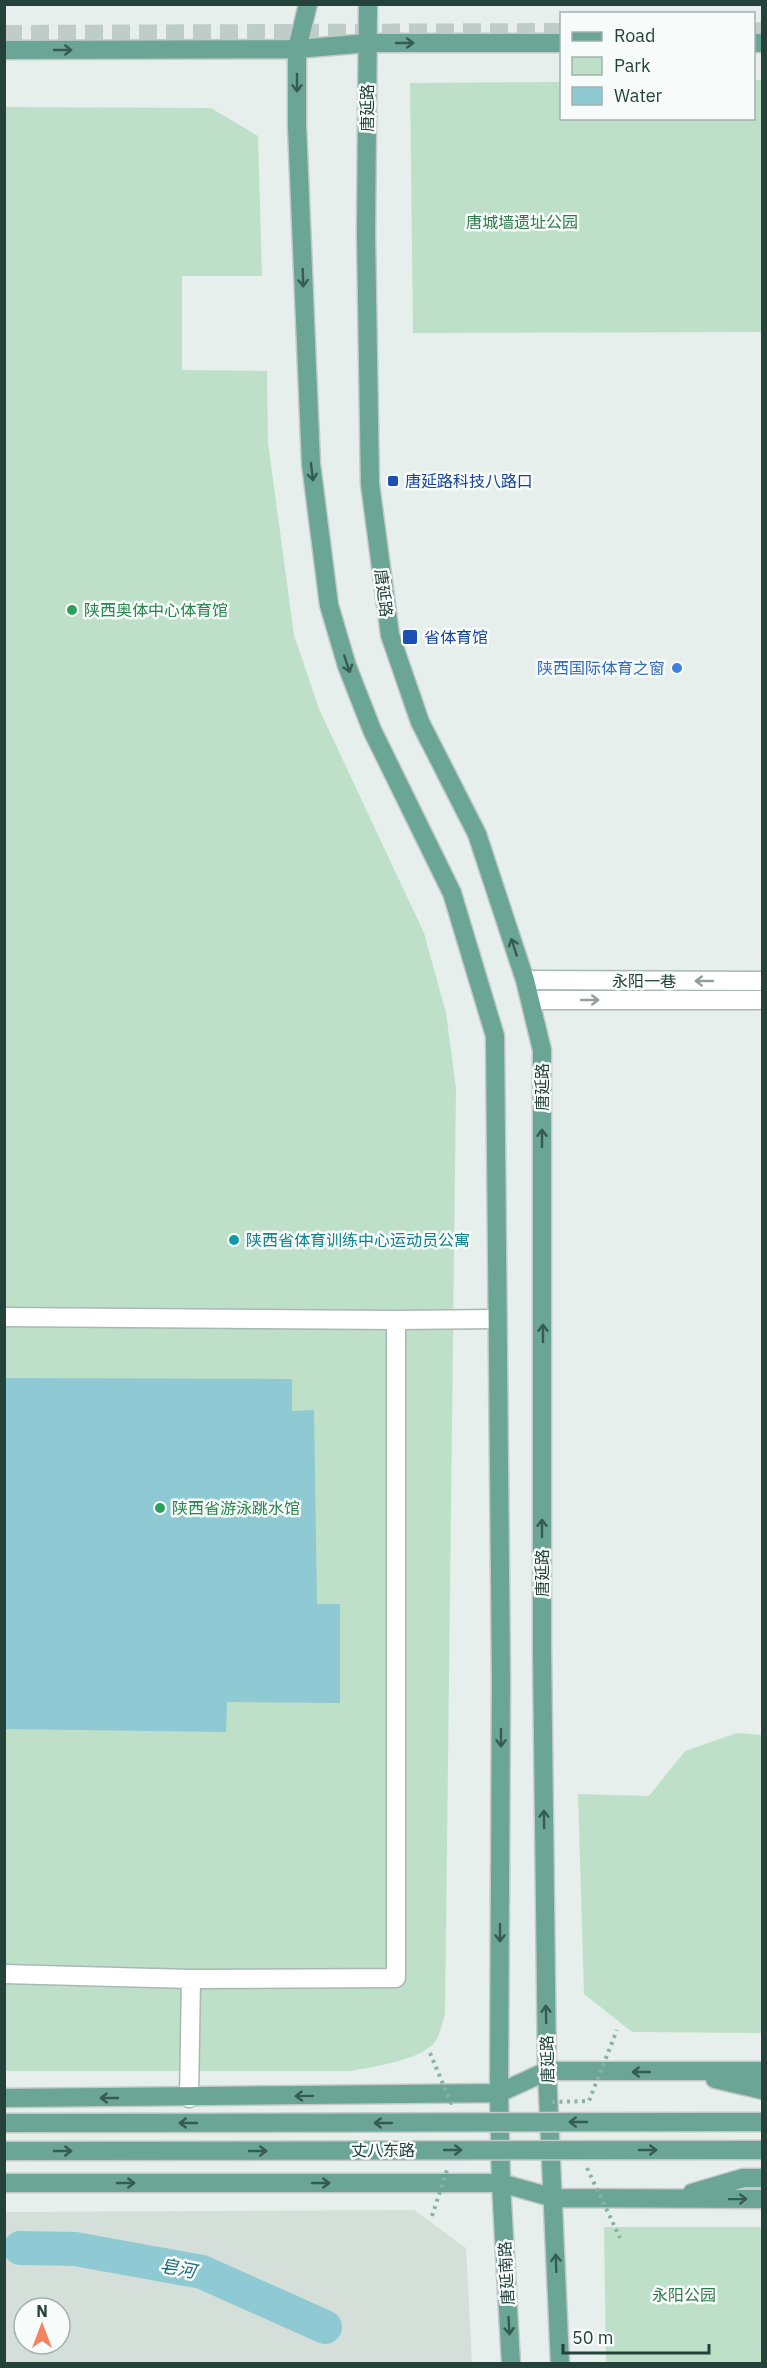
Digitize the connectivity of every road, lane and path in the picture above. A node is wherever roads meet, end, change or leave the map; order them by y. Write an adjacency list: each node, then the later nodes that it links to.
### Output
1 (308, 4): 5 (main road)
2 (368, 4): 3 (main road, 唐延路)
3 (368, 43): 4 (main road, one-way to 4); 5 (main road); 7 (main road, 唐延路, one-way to 3)
4 (560, 43)
5 (297, 49): 6 (main road, one-way to 5); 12 (main road, one-way to 12)
6 (4, 50)
7 (525, 980): 8 (street, 永阳一巷, one-way to 7); 9 (main road, 唐延路)
8 (762, 981)
9 (531, 1000): 10 (street, 永阳一巷, one-way to 10); 18 (main road, 唐延路, one-way to 9)
10 (762, 1000)
11 (4, 1317): 13 (street)
12 (497, 1319): 13 (street); 22 (main road, one-way to 22)
13 (396, 1320): 15 (street)
14 (4, 1974): 15 (street)
15 (191, 1979): 24 (street)
16 (617, 2030): 25 (path, bridge)
17 (430, 2053): 26 (path, bridge)
18 (547, 2071): 20 (main road, one-way to 18); 22 (main road); 36 (main road, 唐延路)
19 (762, 2071): 20 (main road)
20 (686, 2072): 21 (main road)
21 (762, 2090)
22 (499, 2093): 24 (main road, one-way to 24); 35 (main road)
23 (4, 2098): 24 (main road, one-way to 23)
24 (189, 2098)
25 (543, 2102)
26 (462, 2103)
27 (762, 2122): 28 (main road, 丈八东路, one-way to 28, bridge)
28 (4, 2123)
29 (762, 2150): 30 (main road, 丈八东路, one-way to 29, bridge)
30 (4, 2151)
31 (460, 2167): 39 (path, bridge)
32 (577, 2168): 40 (path, bridge)
33 (762, 2178): 38 (main road)
34 (4, 2183): 35 (main road, 丈八东路, one-way to 35)
35 (501, 2184): 36 (main road, 丈八东路); 41 (main road, 唐延南路, one-way to 41)
36 (554, 2198): 38 (main road, 丈八东路); 42 (main road, one-way to 36)
37 (762, 2199): 38 (main road, 丈八东路, one-way to 37)
38 (668, 2200)
39 (432, 2216)
40 (620, 2238)
41 (511, 2364)
42 (560, 2364)

